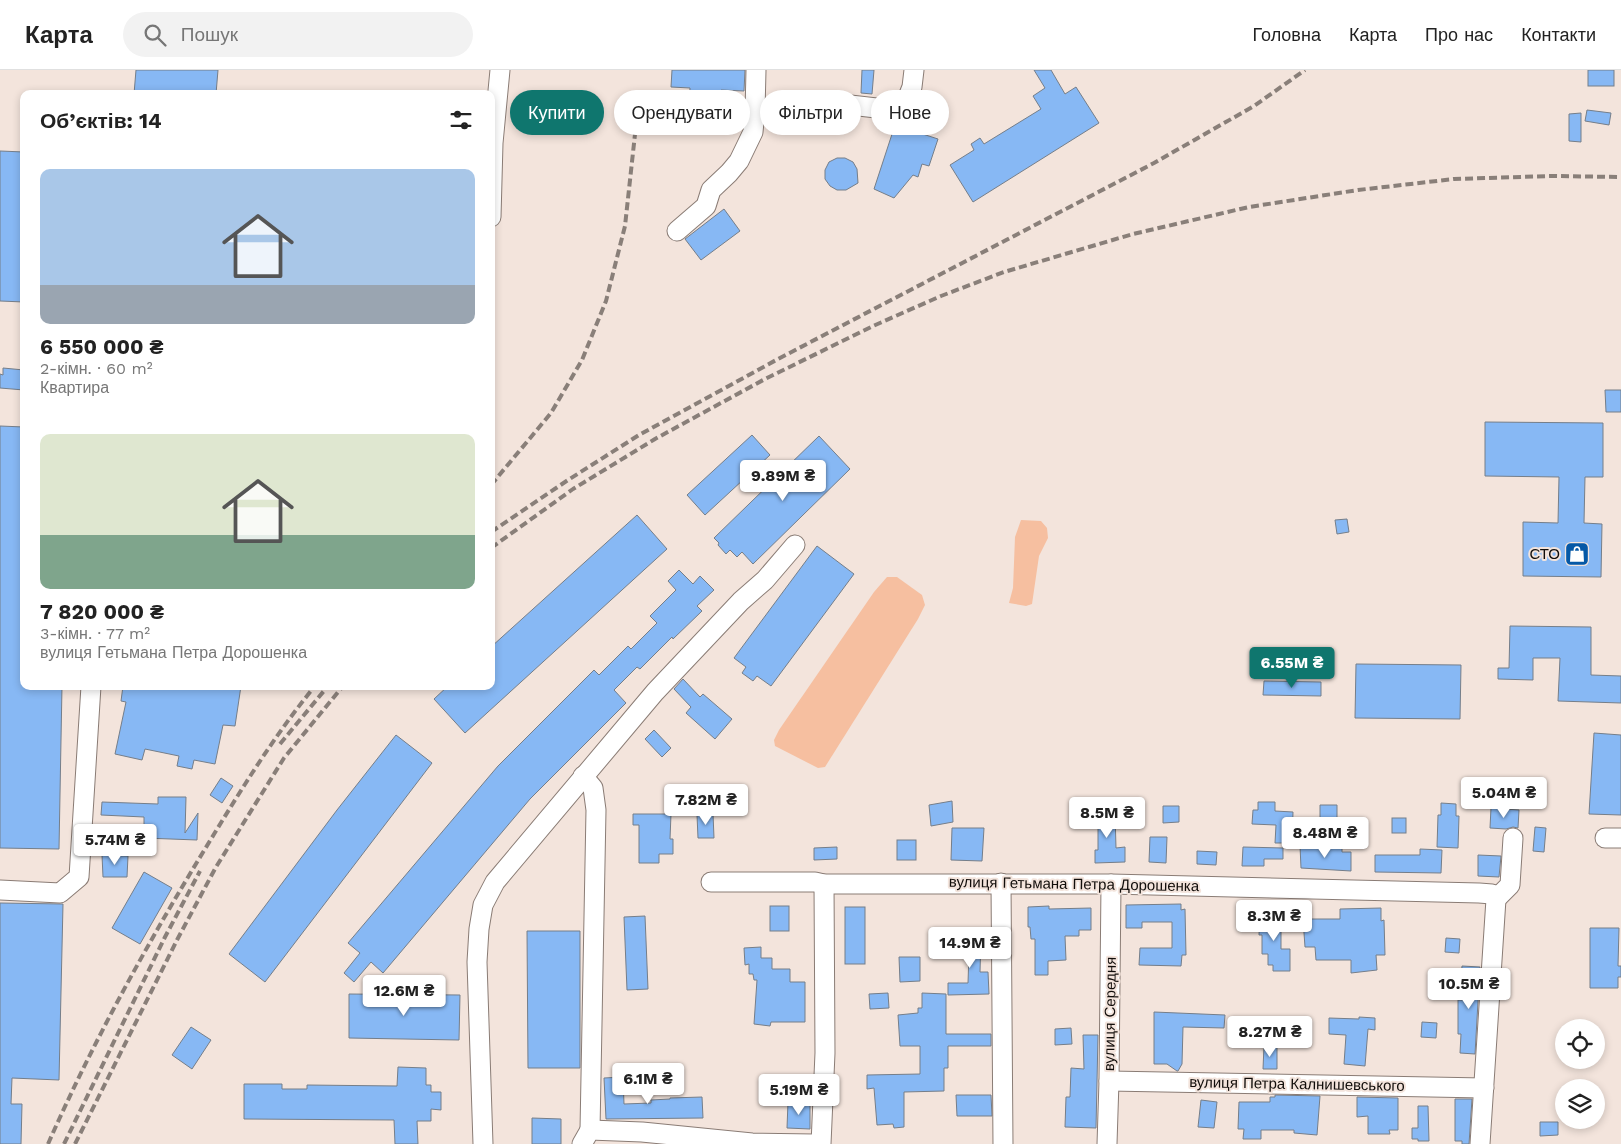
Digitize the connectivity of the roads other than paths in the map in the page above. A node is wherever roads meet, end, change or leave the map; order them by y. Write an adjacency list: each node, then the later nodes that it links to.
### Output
1 (500, 70): 5 (street)
2 (756, 70): 4 (street)
3 (914, 70): 4 (street)
4 (756, 112): 6 (street)
5 (495, 116)
6 (677, 231)
7 (795, 545): 9 (street)
8 (91, 690): 15 (street)
9 (583, 776): 19 (street); 21 (street)
10 (1513, 838): 16 (street)
11 (710, 882): 13 (street, вулиця Гетьмана Петра Дорошенка)
12 (1001, 882): 13 (street, вулиця Гетьмана Петра Дорошенка); 14 (street, вулиця Гетьмана Петра Дорошенка); 24 (street)
13 (824, 884): 23 (street)
14 (1111, 884): 16 (street, вулиця Гетьмана Петра Дорошенка); 17 (street, вулиця Середня)
15 (0, 890)
16 (1496, 899): 18 (street)
17 (1110, 1081): 18 (street, вулиця Петра Калнишевського); 25 (street, вулиця Середня)
18 (1484, 1088): 26 (street)
19 (586, 1137): 20 (street)
20 (642, 1138): 22 (street)
21 (483, 1144)
22 (814, 1144)
23 (821, 1144)
24 (1003, 1144)
25 (1107, 1144)
26 (1480, 1144)

